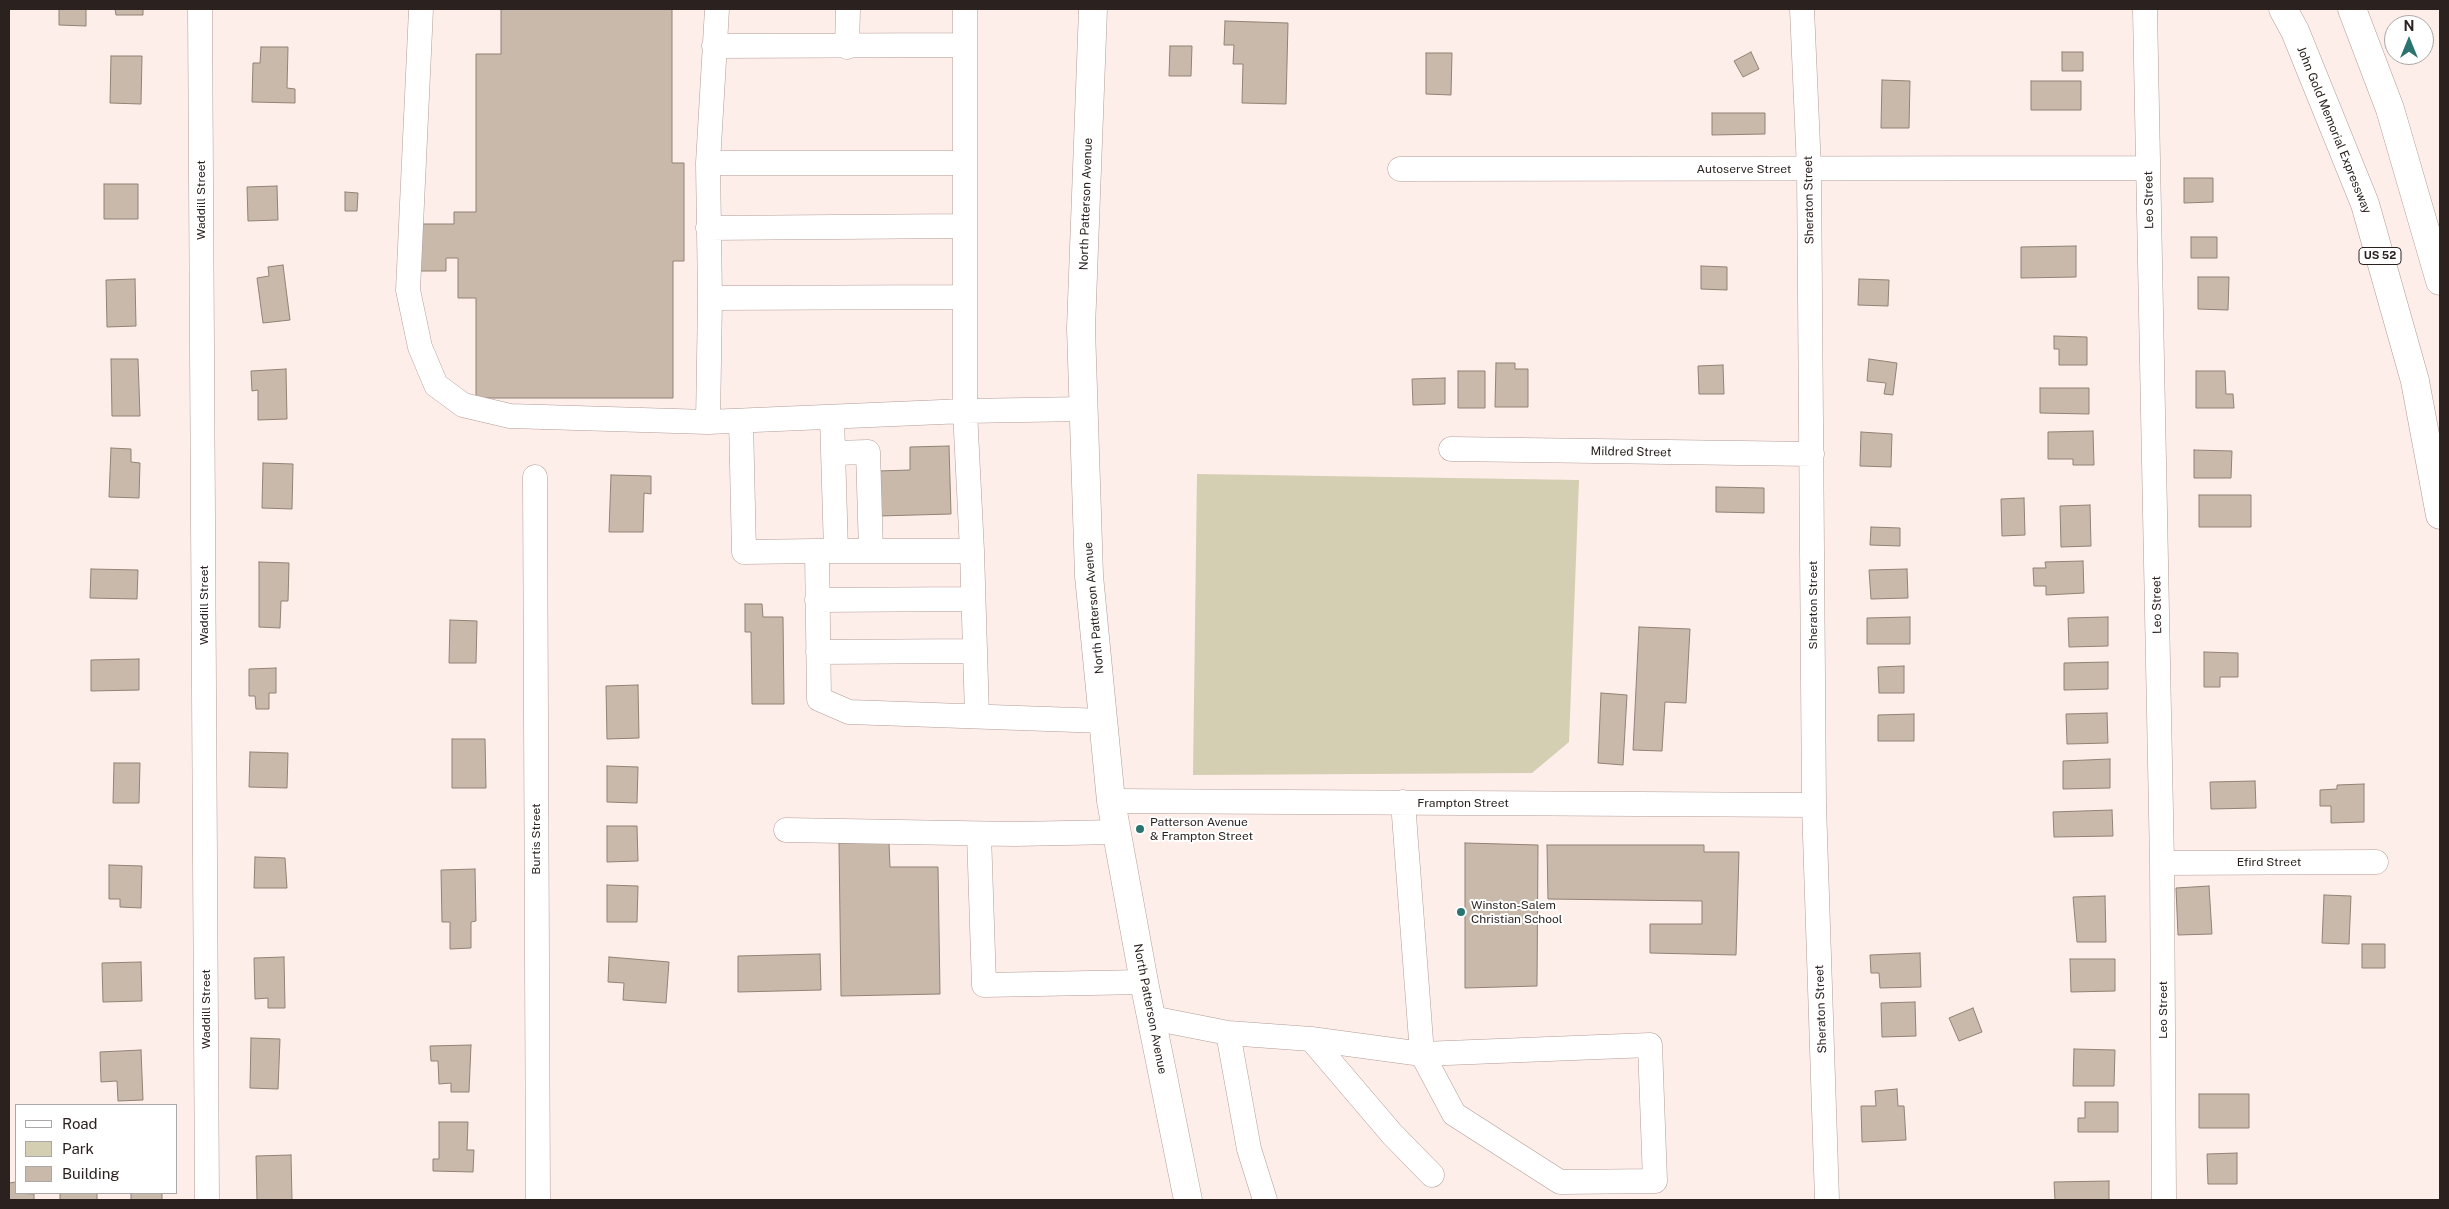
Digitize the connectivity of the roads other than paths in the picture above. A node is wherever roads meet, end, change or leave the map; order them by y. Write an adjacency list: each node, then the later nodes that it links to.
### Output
1 (200, 9): 58 (street, Waddill Street)
2 (420, 9): 28 (street)
3 (717, 9): 12 (street)
4 (848, 9): 13 (street)
5 (965, 9): 11 (street)
6 (1093, 9): 24 (main road, North Patterson Avenue)
7 (1802, 9): 18 (street, Sheraton Street)
8 (2283, 9): 33 (main road, John Gold Memorial Expressway / US 52)
9 (2352, 9): 21 (main road)
10 (2145, 10): 16 (street, Leo Street)
11 (963, 44): 13 (street); 15 (street)
12 (714, 46): 13 (street); 14 (street)
13 (847, 47)
14 (708, 163): 15 (street); 20 (street)
15 (964, 163): 19 (street)
16 (2148, 168): 18 (street, Autoserve Street); 50 (street, Leo Street)
17 (1400, 169): 18 (street, Autoserve Street)
18 (1809, 169): 31 (street, Sheraton Street)
19 (964, 226): 20 (street); 22 (street)
20 (708, 228): 23 (street)
21 (2440, 281)
22 (965, 297): 23 (street); 25 (street)
23 (710, 298): 28 (street)
24 (1084, 409): 25 (street); 42 (main road, North Patterson Avenue)
25 (965, 411): 26 (street); 36 (street)
26 (832, 417): 27 (street); 30 (street)
27 (741, 420): 28 (street); 34 (street)
28 (708, 422)
29 (1451, 449): 31 (street, Mildred Street)
30 (834, 453): 34 (street); 35 (street)
31 (1812, 454): 45 (street, Sheraton Street)
32 (535, 477): 59 (street, Burtis Street)
33 (2440, 515)
34 (826, 551): 35 (street); 38 (street)
35 (871, 551): 36 (street)
36 (972, 551): 37 (street)
37 (973, 599): 38 (street); 39 (street)
38 (817, 600): 40 (street)
39 (975, 651): 40 (street); 41 (street)
40 (818, 652): 41 (street)
41 (977, 716): 42 (street)
42 (1104, 721): 43 (main road, North Patterson Avenue)
43 (1111, 800): 44 (street, Frampton Street); 47 (main road, North Patterson Avenue)
44 (1403, 802): 45 (street, Frampton Street); 55 (street)
45 (1814, 805): 62 (street, Sheraton Street)
46 (786, 830): 48 (street)
47 (1117, 832): 48 (street); 51 (main road, North Patterson Avenue)
48 (979, 834): 51 (street)
49 (2376, 862): 50 (street, Efird Street)
50 (2162, 863): 63 (street, Leo Street)
51 (1144, 982): 52 (main road, North Patterson Avenue)
52 (1152, 1018): 53 (street); 60 (main road, North Patterson Avenue)
53 (1228, 1033): 54 (street); 61 (street)
54 (1311, 1039): 55 (street); 56 (street)
55 (1422, 1054): 57 (street); 57 (street)
56 (1432, 1176)
57 (1656, 1191)
58 (207, 1200)
59 (538, 1200)
60 (1188, 1200)
61 (1265, 1200)
62 (1827, 1200)
63 (2164, 1200)

